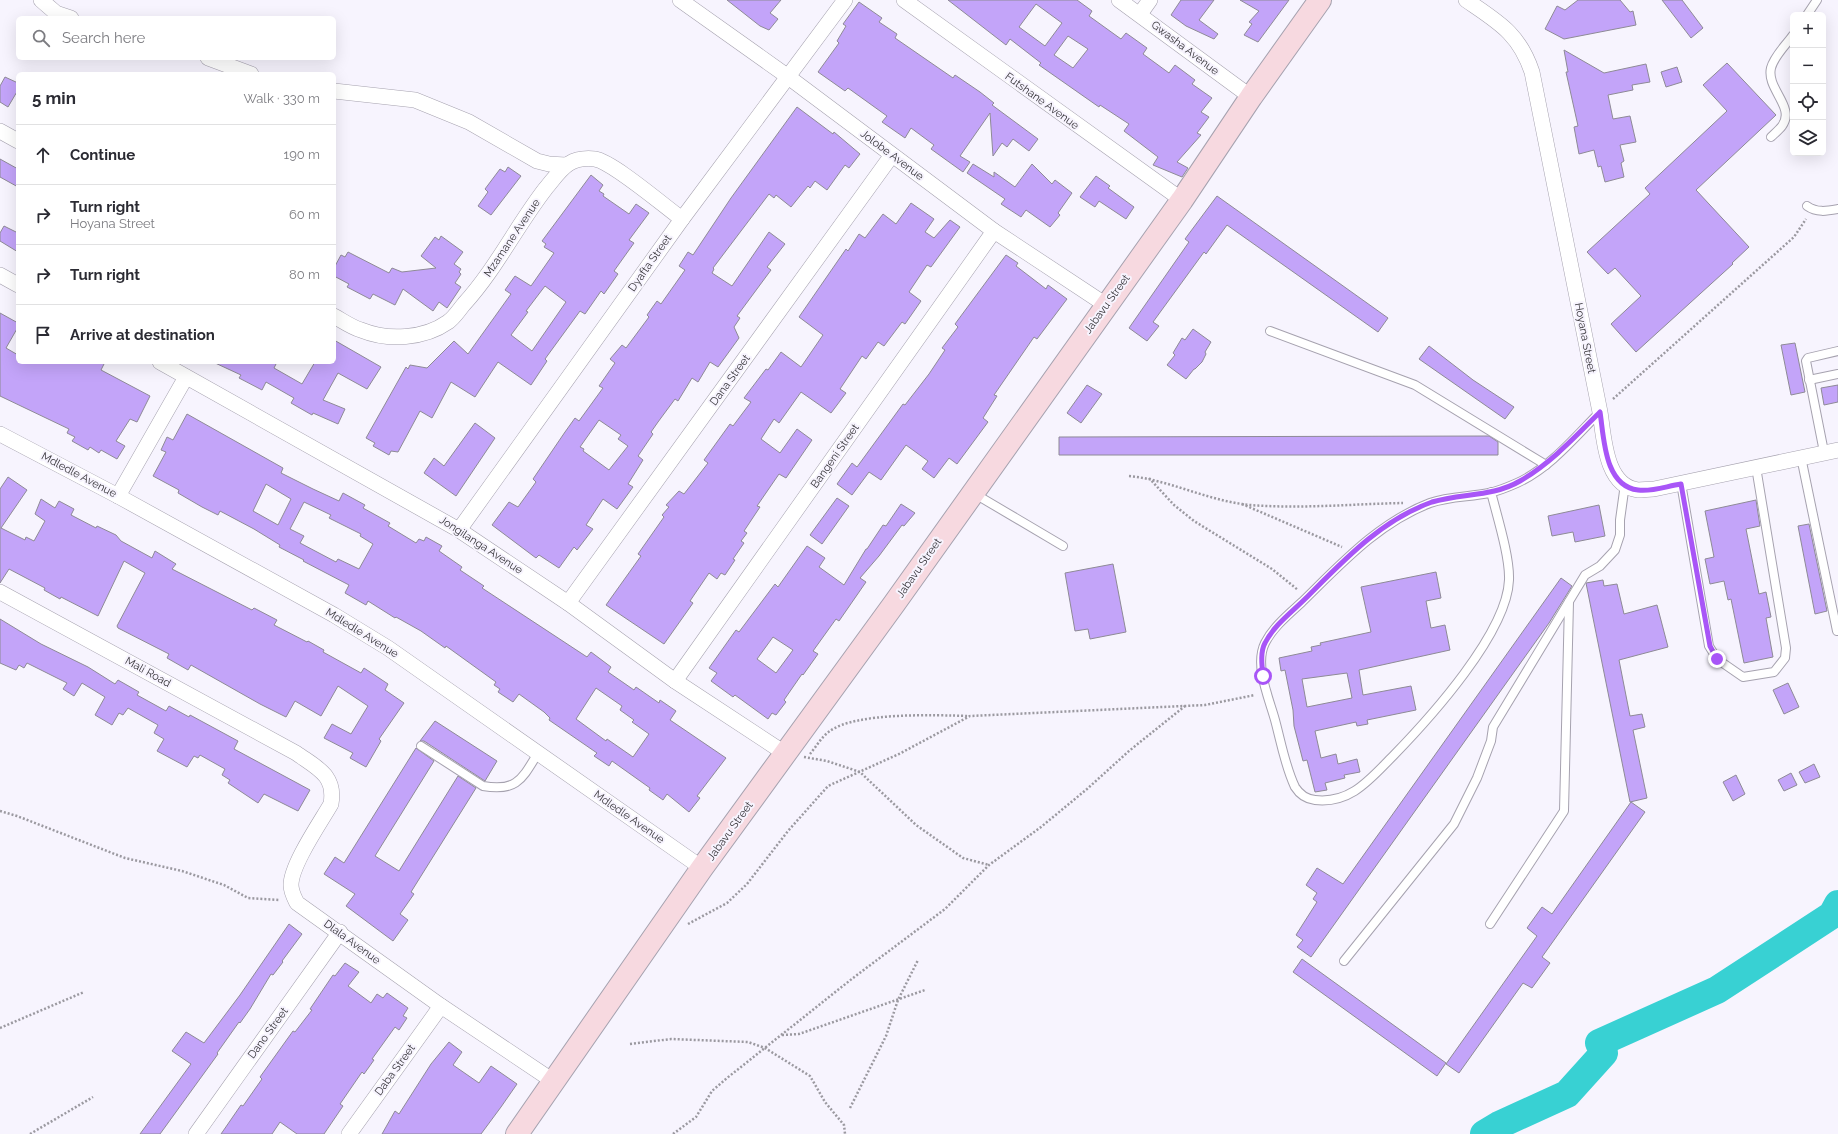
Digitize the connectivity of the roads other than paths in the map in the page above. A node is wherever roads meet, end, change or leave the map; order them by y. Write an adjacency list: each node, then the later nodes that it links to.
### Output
1 (41, 0): 12 (street)
2 (680, 0): 16 (street, Jolobe Avenue)
3 (845, 0): 16 (street, Dyafta Street)
4 (904, 0): 24 (street, Futshane Avenue)
5 (1119, 0): 11 (street, Gwasha Avenue)
6 (1150, 0): 11 (street)
7 (1320, 0): 18 (street, Jabavu Street)
8 (1466, 0): 39 (street, Hoyana Street)
9 (1817, 0): 10 (lane)
10 (1809, 12)
11 (1140, 14): 18 (street, Gwasha Avenue)
12 (65, 16)
13 (1790, 39): 20 (lane)
14 (213, 60): 15 (street)
15 (246, 72)
16 (787, 76): 22 (street, Jolobe Avenue); 27 (street, Dyafta Street)
17 (336, 91): 23 (street)
18 (1251, 97): 24 (street, Jabavu Street)
19 (0, 131): 21 (street)
20 (1771, 137)
21 (16, 140)
22 (892, 155): 28 (street, Jolobe Avenue); 54 (street, Dana Street)
23 (565, 165): 27 (street); 32 (street, Mzamane Avenue)
24 (1182, 200): 31 (street, Jabavu Street)
25 (1810, 208): 26 (lane)
26 (1838, 209)
27 (682, 219): 50 (street, Dyafta Street)
28 (994, 231): 31 (street, Jolobe Avenue); 56 (street, Bangeni Street)
29 (0, 275): 30 (street)
30 (16, 284)
31 (1106, 305): 47 (street, Jabavu Street)
32 (336, 317)
33 (1270, 331): 43 (lane)
34 (1838, 351): 38 (lane)
35 (163, 364): 37 (street, Jongilanga Avenue)
36 (1838, 374): 38 (lane)
37 (186, 377): 49 (street); 50 (street, Jongilanga Avenue)
38 (1809, 380): 41 (lane)
39 (1600, 412): 43 (lane); 45 (street, Hoyana Street)
40 (2, 440): 49 (street, Mdledle Avenue)
41 (1831, 451): 42 (street)
42 (1801, 457): 44 (street); 55 (lane)
43 (1546, 465): 48 (lane)
44 (1756, 467): 46 (street); 46 (lane)
45 (1625, 484): 46 (street); 53 (lane)
46 (1681, 484)
47 (972, 492): 51 (lane); 59 (street, Jabavu Street)
48 (1491, 492): 48 (lane)
49 (118, 496): 58 (street, Mdledle Avenue)
50 (459, 530): 54 (street, Jongilanga Avenue)
51 (1063, 546)
52 (0, 592): 61 (street, Mali Road)
53 (1569, 602): 62 (lane); 64 (lane)
54 (568, 603): 56 (street, Jongilanga Avenue)
55 (1837, 631)
56 (675, 680): 59 (street, Jongilanga Avenue)
57 (421, 746): 58 (lane)
58 (538, 753): 60 (street, Mdledle Avenue)
59 (797, 755): 60 (street, Jabavu Street)
60 (702, 868): 66 (street, Jabavu Street)
61 (297, 903): 63 (street, Dlala Avenue)
62 (1490, 924)
63 (340, 932): 65 (street, Dlala Avenue); 67 (street, Dano Street)
64 (1344, 961)
65 (441, 1006): 66 (street, Dlala Avenue); 68 (street, Daba Street)
66 (553, 1082): 69 (street, Jabavu Street)
67 (196, 1134)
68 (350, 1134)
69 (517, 1134)

